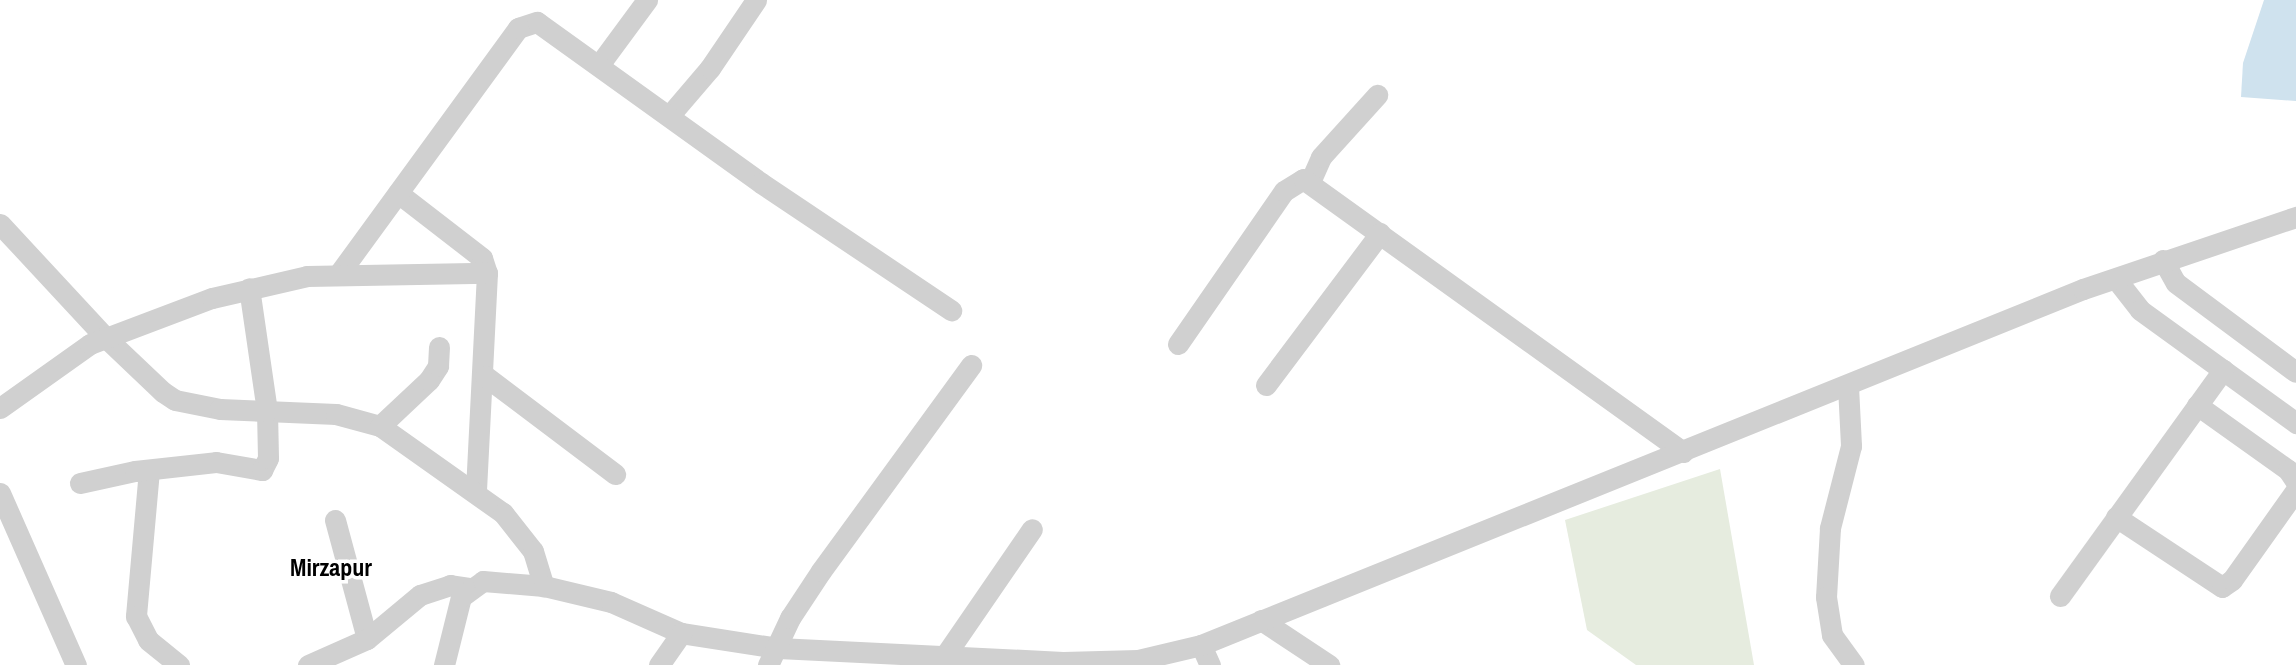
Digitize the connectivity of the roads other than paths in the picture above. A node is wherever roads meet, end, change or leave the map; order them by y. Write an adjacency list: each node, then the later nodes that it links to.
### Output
1 (646, 0): 3 (street)
2 (756, 0): 5 (street)
3 (600, 65): 5 (street); 7 (street)
4 (1377, 95): 6 (street)
5 (669, 116): 16 (street)
6 (1310, 182): 10 (street); 18 (street)
7 (398, 193): 12 (street); 13 (street)
8 (2296, 217): 11 (street)
9 (0, 224): 17 (street)
10 (1380, 233): 24 (street); 31 (street)
11 (2162, 260): 14 (street); 22 (street)
12 (487, 274): 13 (street); 23 (street)
13 (338, 275): 15 (street)
14 (2116, 279): 21 (street); 25 (street)
15 (249, 288): 17 (street); 28 (street)
16 (951, 310)
17 (105, 337): 27 (street); 28 (street)
18 (1178, 344)
19 (439, 347): 30 (street)
20 (971, 365): 49 (street)
21 (2223, 370): 26 (street); 29 (street)
22 (2296, 372)
23 (485, 376): 34 (street); 37 (street)
24 (1266, 385)
25 (1848, 386): 31 (street); 58 (street)
26 (2197, 405): 33 (street); 39 (street)
27 (0, 408)
28 (267, 411): 30 (street); 32 (street)
29 (2296, 423)
30 (380, 426): 37 (street)
31 (1683, 452): 45 (street)
32 (149, 470): 35 (street); 52 (street)
33 (2293, 470)
34 (615, 474)
35 (80, 483)
36 (2296, 490): 39 (street)
37 (475, 493): 42 (street)
38 (1, 499): 51 (street)
39 (2116, 517): 44 (street)
40 (334, 520): 47 (street)
41 (1032, 529): 50 (street)
42 (544, 586): 43 (street); 46 (street)
43 (469, 588): 47 (street); 54 (street)
44 (2060, 596)
45 (1261, 620): 48 (street); 57 (street)
46 (681, 633): 49 (street); 55 (street)
47 (367, 639): 53 (street)
48 (1201, 645): 50 (street); 56 (street)
49 (773, 656): 50 (street)
50 (944, 657)
51 (76, 665)
52 (178, 665)
53 (308, 665)
54 (444, 665)
55 (659, 665)
56 (1210, 665)
57 (1329, 665)
58 (1854, 665)

